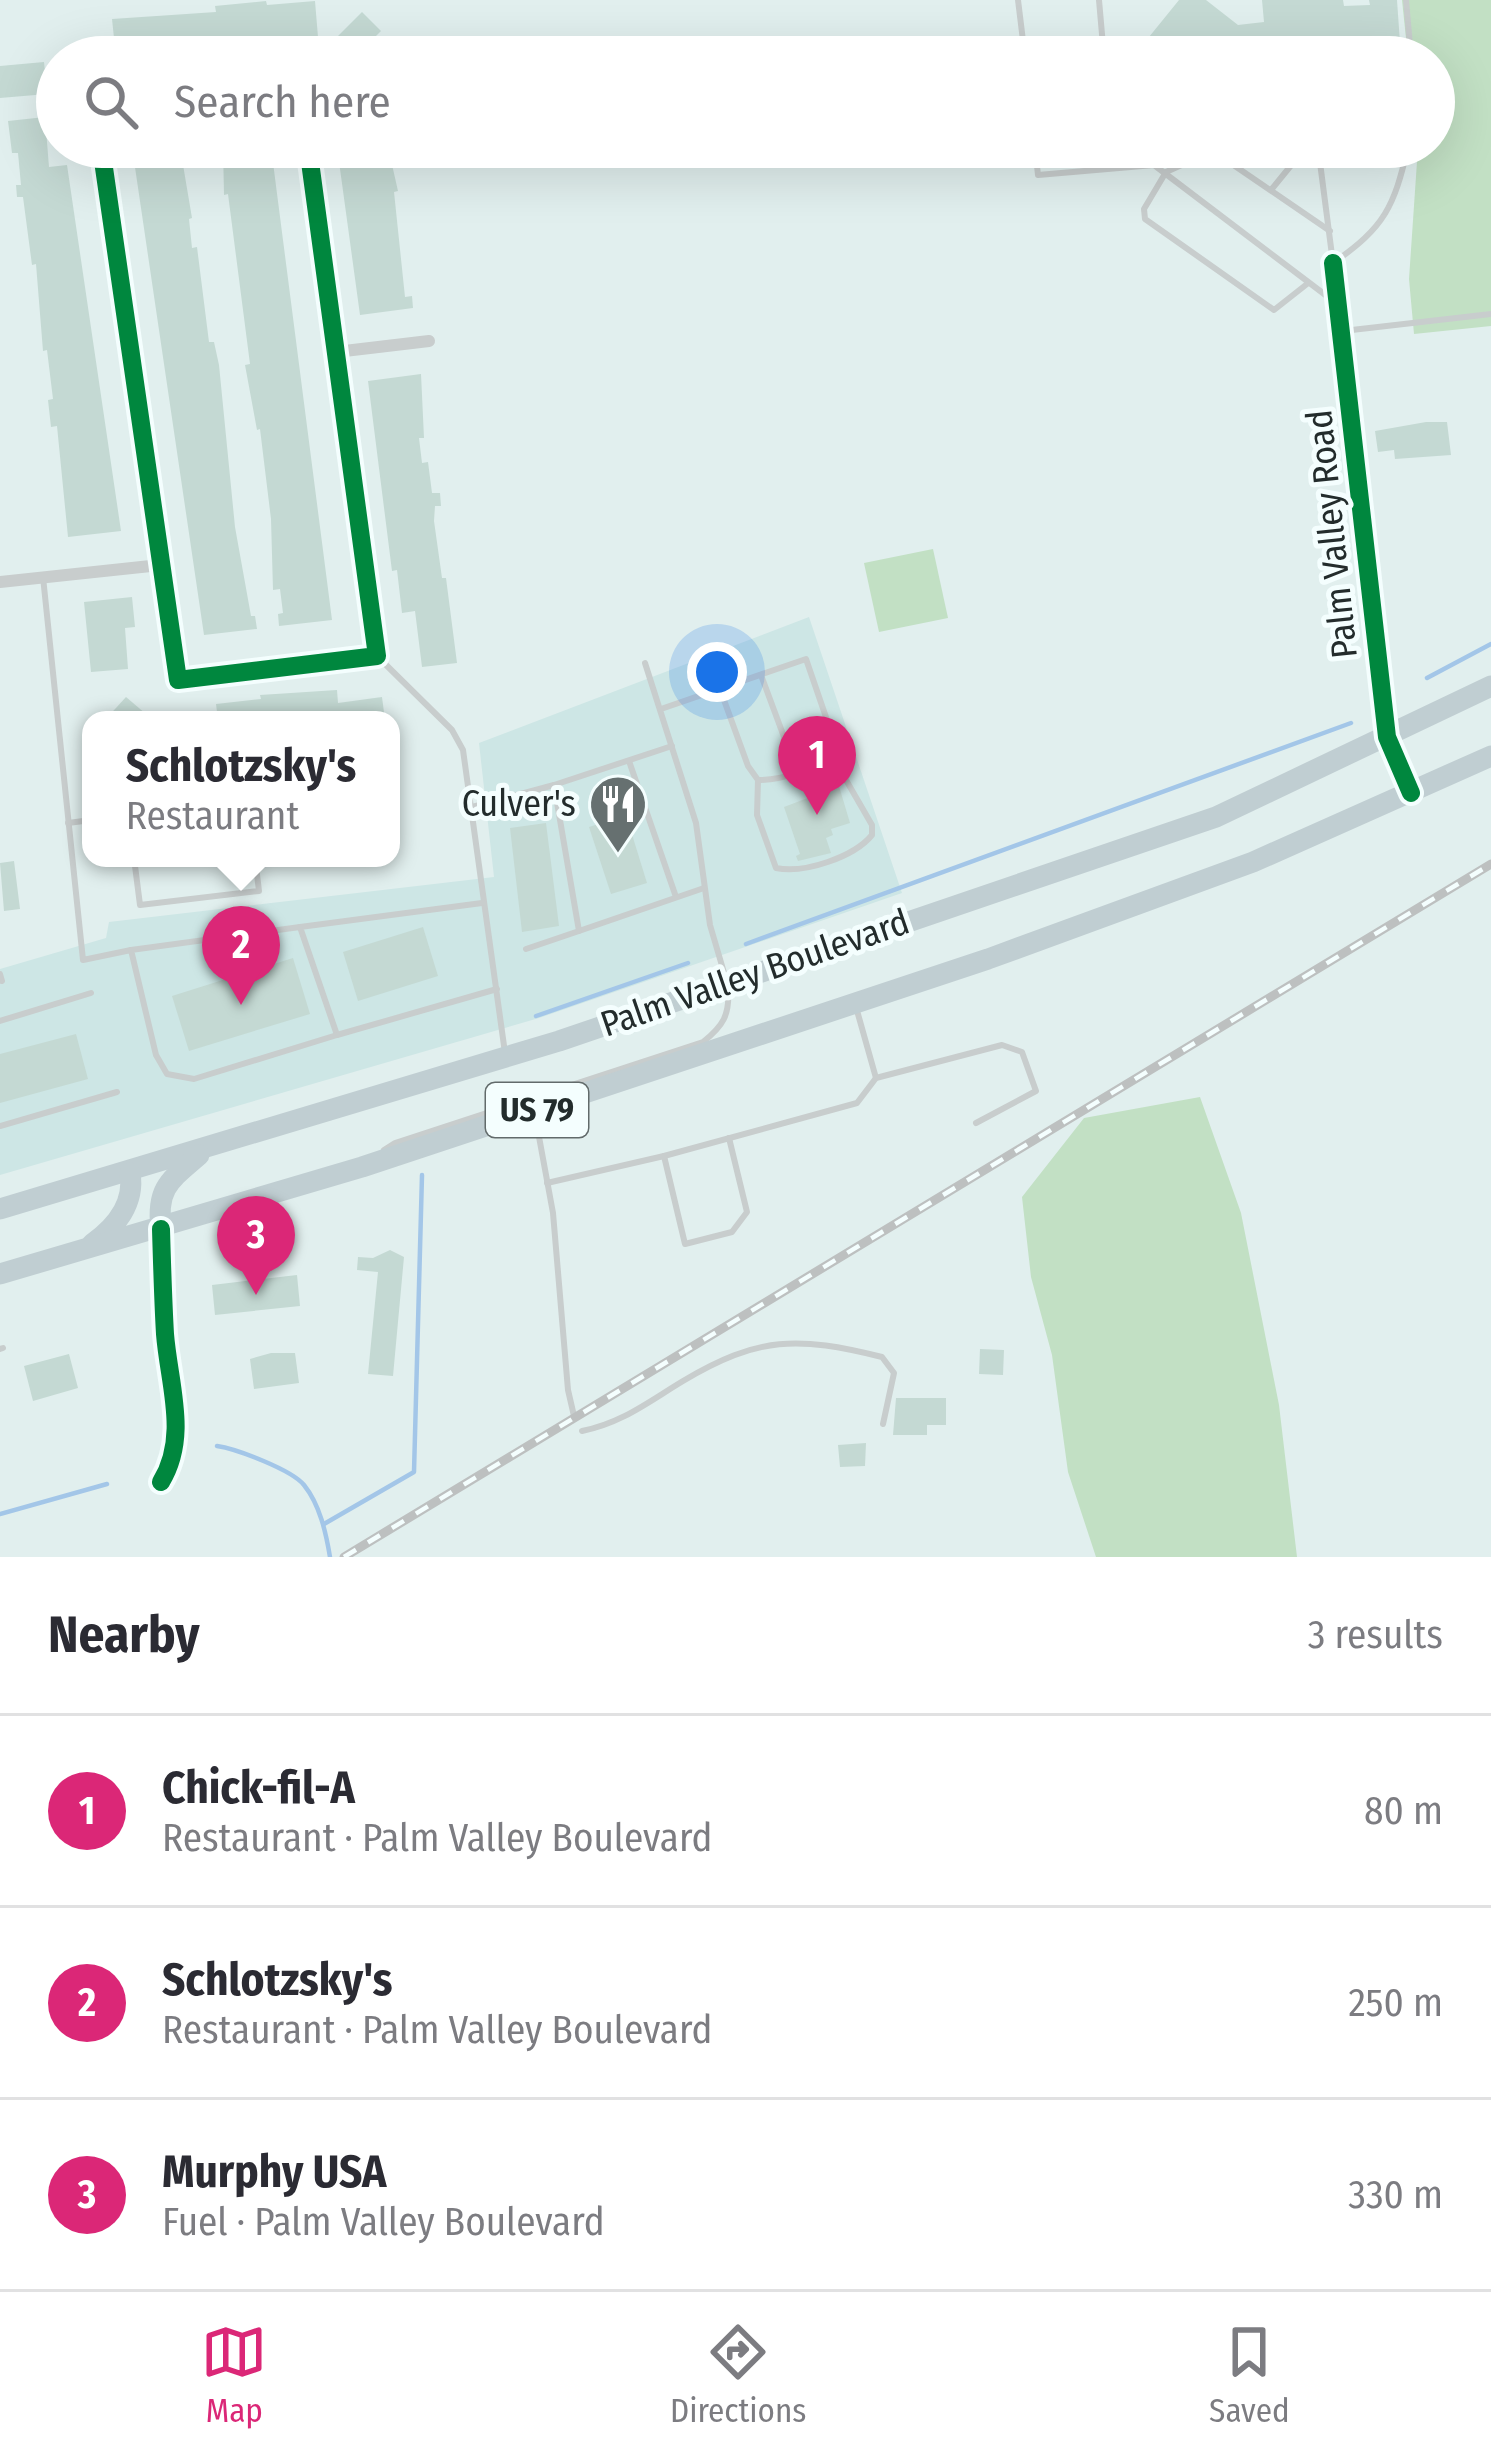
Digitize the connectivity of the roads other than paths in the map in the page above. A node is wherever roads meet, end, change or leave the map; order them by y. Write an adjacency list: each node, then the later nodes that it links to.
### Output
1 (1018, 0): 4 (lane)
2 (1099, 0): 5 (lane)
3 (1406, 0): 6 (lane)
4 (1022, 36)
5 (1102, 36)
6 (1409, 36)
7 (104, 168): 27 (street)
8 (311, 168): 26 (street)
9 (1037, 168): 10 (lane)
10 (1119, 168)
11 (1159, 168): 17 (lane)
12 (1175, 168): 17 (lane)
13 (1240, 168): 18 (lane)
14 (1288, 168): 18 (lane)
15 (1321, 168): 19 (lane)
16 (1403, 168): 20 (lane)
17 (1166, 172): 21 (lane); 21 (lane)
18 (1270, 190): 19 (lane)
19 (1330, 232): 20 (lane)
20 (1334, 262): 22 (street, Palm Valley Road)
21 (1307, 284): 22 (lane)
22 (1339, 304): 24 (street, Palm Valley Road)
23 (1491, 314): 24 (lane)
24 (1342, 331): 36 (street, Palm Valley Road)
25 (429, 341): 26 (street)
26 (336, 352): 30 (street)
27 (160, 565): 28 (street); 30 (street)
28 (43, 577): 29 (street); 47 (lane)
29 (0, 582)
30 (377, 656): 45 (lane)
31 (645, 662): 35 (lane)
32 (761, 675): 34 (lane); 38 (lane); 41 (lane)
33 (1491, 686): 36 (highway, Palm Valley Boulevard / US 79)
34 (720, 689): 35 (lane); 42 (lane)
35 (661, 709): 37 (lane)
36 (1387, 737): 44 (street, Palm Valley Road); 57 (highway, Palm Valley Boulevard / US 79)
37 (672, 746): 40 (lane); 50 (lane)
38 (831, 754): 41 (lane); 42 (lane)
39 (1491, 756): 44 (highway, Palm Valley Boulevard / US 79)
40 (628, 760): 43 (lane); 51 (lane)
41 (797, 772): 42 (lane)
42 (758, 780)
43 (554, 785): 45 (lane); 54 (lane)
44 (1411, 793): 60 (highway, Palm Valley Boulevard / US 79)
45 (472, 807): 52 (lane)
46 (82, 821): 47 (lane)
47 (68, 823): 56 (lane)
48 (135, 867): 49 (lane)
49 (256, 867)
50 (704, 888): 51 (lane); 57 (lane)
51 (676, 897): 54 (lane)
52 (482, 903): 53 (lane); 58 (lane)
53 (300, 927): 56 (lane); 62 (lane)
54 (579, 931): 55 (lane)
55 (526, 949)
56 (131, 950): 62 (lane)
57 (728, 983): 63 (highway, Palm Valley Boulevard / US 79); 72 (lane)
58 (496, 989): 62 (lane); 63 (lane)
59 (91, 993): 61 (lane)
60 (855, 1004): 64 (lane); 66 (highway, Palm Valley Boulevard / US 79)
61 (0, 1021)
62 (337, 1035)
63 (506, 1058): 70 (highway, Palm Valley Boulevard / US 79)
64 (876, 1078): 67 (lane); 69 (lane)
65 (117, 1092): 68 (lane)
66 (535, 1111): 72 (highway, Palm Valley Boulevard / US 79); 74 (lane)
67 (976, 1123)
68 (0, 1126)
69 (729, 1138): 71 (lane); 71 (lane)
70 (204, 1150): 73 (highway, Palm Valley Boulevard / US 79); 76 (highway)
71 (664, 1156): 74 (lane)
72 (362, 1167): 76 (highway, Palm Valley Boulevard / US 79)
73 (130, 1173): 75 (highway, Palm Valley Boulevard / US 79); 77 (highway)
74 (548, 1183): 79 (lane)
75 (0, 1209)
76 (161, 1229): 77 (highway, Palm Valley Boulevard / US 79); 82 (street)
77 (82, 1251): 78 (highway, Palm Valley Boulevard / US 79)
78 (0, 1274)
79 (574, 1416)
80 (883, 1424): 81 (lane)
81 (582, 1431)
82 (160, 1482)

